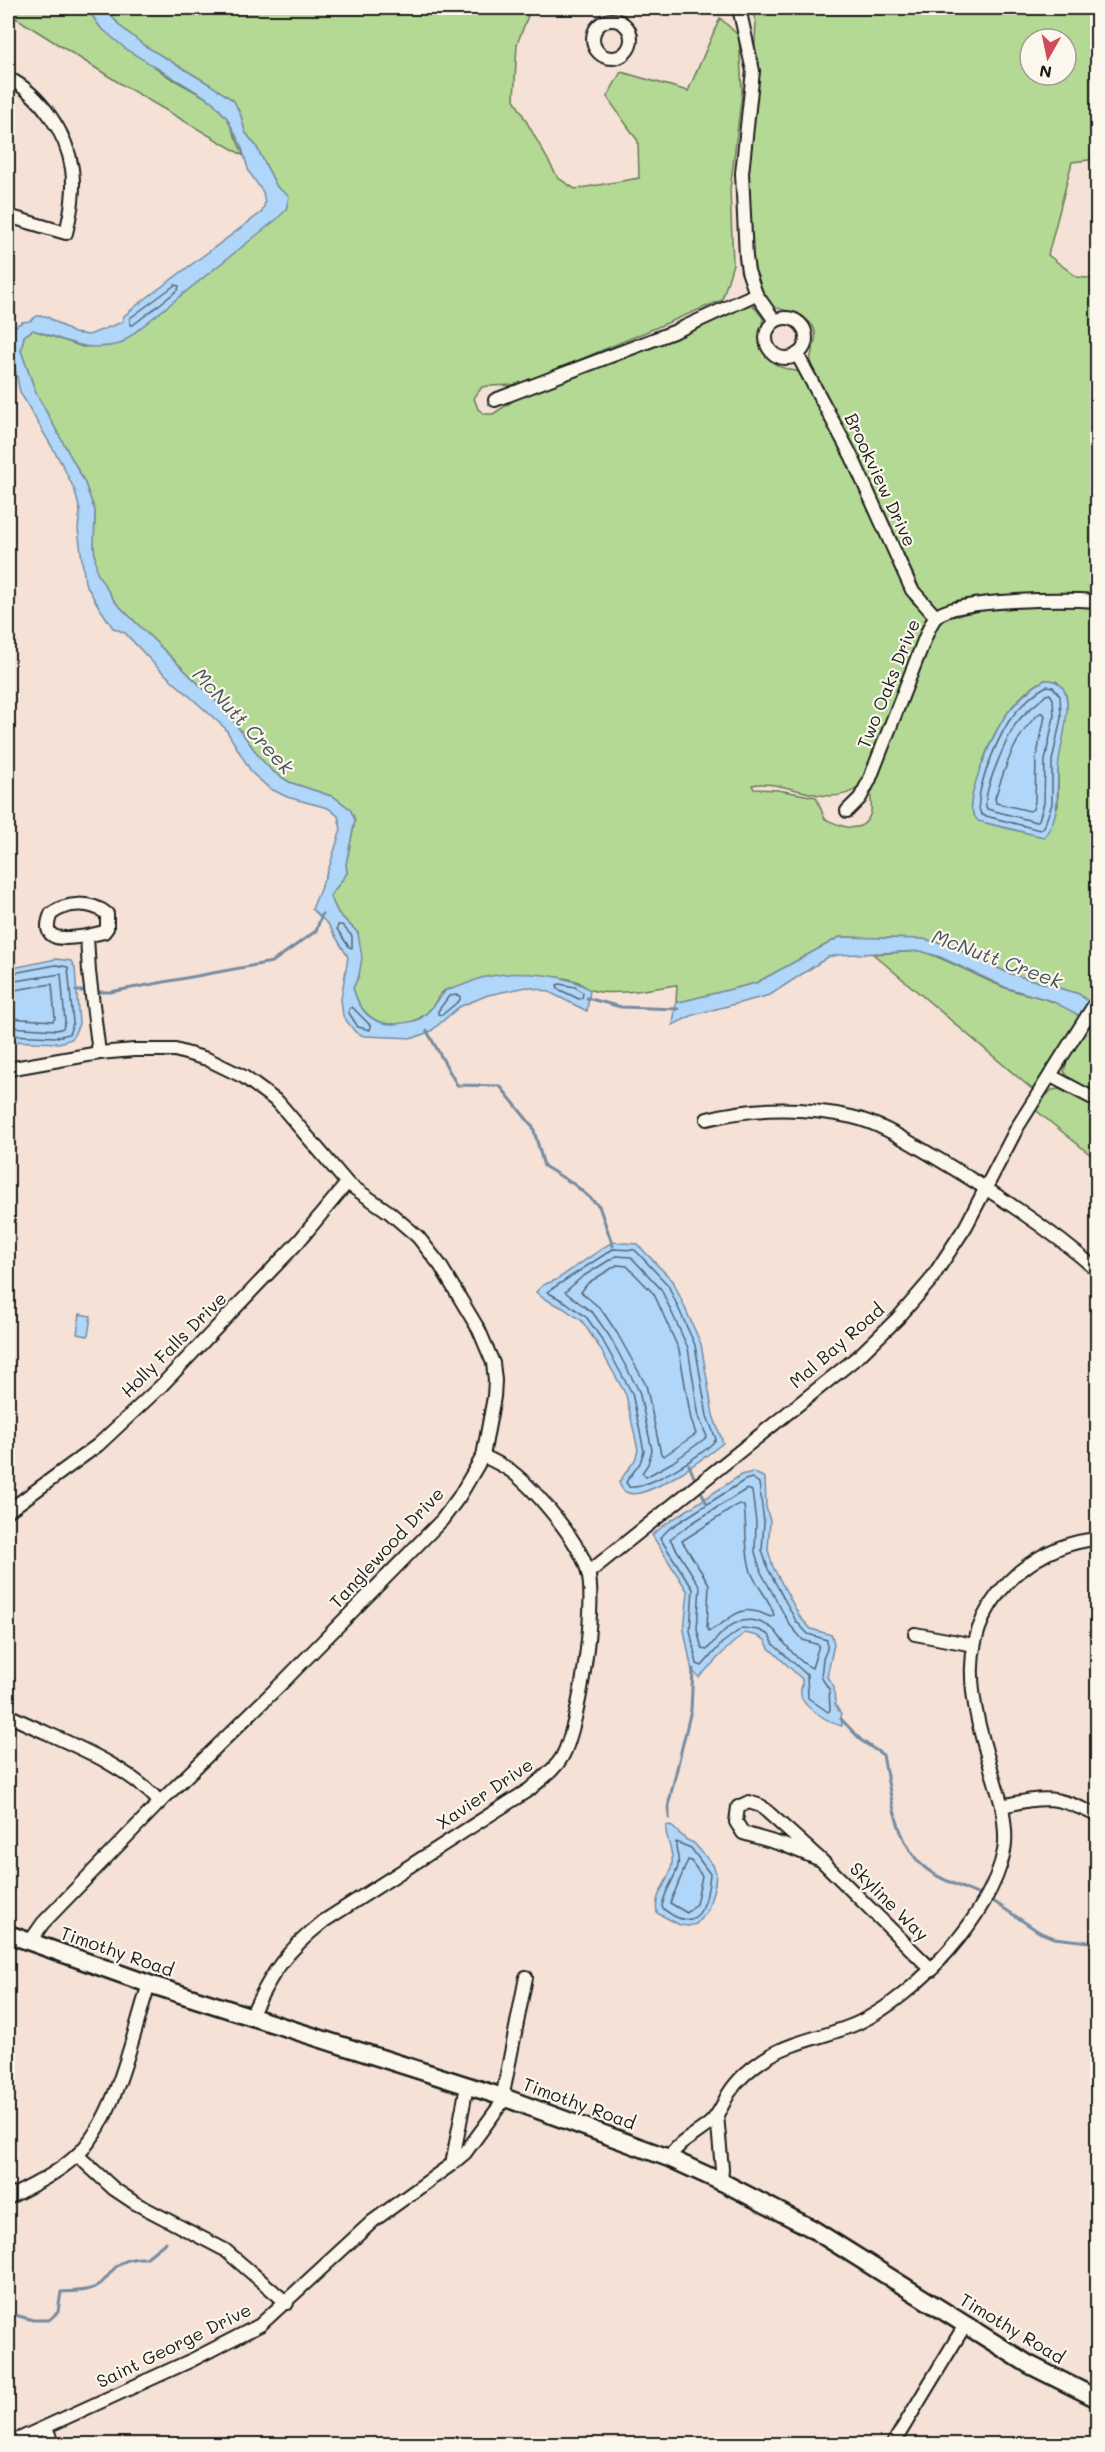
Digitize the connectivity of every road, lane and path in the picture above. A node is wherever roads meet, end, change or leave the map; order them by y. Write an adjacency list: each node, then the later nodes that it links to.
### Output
1 (623, 8): 3 (street)
2 (739, 8): 6 (street)
3 (618, 21)
4 (8, 78): 5 (street)
5 (8, 216)
6 (756, 294): 7 (street); 9 (street)
7 (775, 321): 8 (street); 8 (street)
8 (797, 354): 11 (street, Brookview Drive)
9 (495, 400)
10 (1098, 601): 11 (street, Two Oaks Drive)
11 (936, 617): 12 (street, Two Oaks Drive)
12 (847, 811)
13 (87, 936): 13 (street); 15 (street)
14 (1098, 999): 17 (street, Mal Bay Road)
15 (99, 1053): 16 (street, Tanglewood Drive); 20 (street, Tanglewood Drive)
16 (8, 1069)
17 (1051, 1076): 18 (street); 21 (street, Mal Bay Road)
18 (1098, 1101)
19 (707, 1119): 21 (street)
20 (347, 1183): 23 (street, Tanglewood Drive); 24 (street, Holly Falls Drive)
21 (987, 1188): 22 (street); 26 (street, Mal Bay Road)
22 (1098, 1271)
23 (483, 1456): 26 (street, Xavier Drive); 30 (street, Tanglewood Drive)
24 (8, 1511)
25 (1098, 1539): 28 (street)
26 (588, 1573): 39 (street, Xavier Drive)
27 (915, 1634): 28 (street)
28 (974, 1646): 31 (street)
29 (8, 1715): 30 (street)
30 (160, 1802): 35 (street, Tanglewood Drive)
31 (1002, 1806): 32 (street); 36 (street)
32 (1098, 1816)
33 (820, 1860): 33 (street, Skyline Way); 36 (street, Skyline Way)
34 (8, 1934): 35 (main road, Timothy Road)
35 (29, 1943): 38 (main road, Timothy Road)
36 (932, 1970): 42 (street)
37 (526, 1977): 41 (street, Saint George Drive)
38 (149, 1984): 39 (main road, Timothy Road); 43 (street)
39 (251, 2016): 40 (main road, Timothy Road)
40 (467, 2086): 41 (main road, Timothy Road); 45 (street)
41 (503, 2097): 44 (main road, Timothy Road); 45 (street, Saint George Drive)
42 (717, 2115): 44 (street); 46 (street)
43 (77, 2155): 47 (street); 48 (street)
44 (669, 2158): 46 (main road, Timothy Road)
45 (453, 2164): 48 (street, Saint George Drive)
46 (722, 2182): 49 (main road, Timothy Road)
47 (8, 2198)
48 (287, 2303): 51 (street, Saint George Drive)
49 (965, 2325): 50 (main road, Timothy Road); 54 (street)
50 (1098, 2399)
51 (45, 2428): 52 (street, Saint George Drive); 53 (street)
52 (8, 2444)
53 (54, 2445)
54 (893, 2445)

